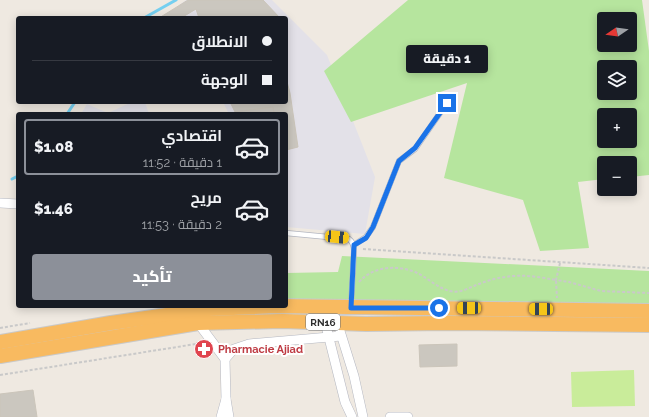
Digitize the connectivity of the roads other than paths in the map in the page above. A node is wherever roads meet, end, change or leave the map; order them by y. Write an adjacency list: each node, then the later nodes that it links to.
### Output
1 (447, 103): 5 (lane)
2 (1, 203): 3 (street)
3 (16, 204)
4 (288, 233): 5 (lane)
5 (354, 247): 8 (lane)
6 (288, 306): 8 (highway, RN16)
7 (208, 308): 14 (highway, RN16)
8 (351, 308): 9 (highway, RN16)
9 (649, 311)
10 (198, 323): 12 (highway, RN16); 15 (highway, RN16); 16 (street)
11 (649, 325): 12 (highway, RN16)
12 (335, 327): 13 (street); 13 (street); 21 (street)
13 (328, 336): 16 (street); 20 (street)
14 (0, 342)
15 (0, 356)
16 (225, 359): 17 (street)
17 (226, 399): 18 (street); 19 (street)
18 (221, 417)
19 (230, 417)
20 (352, 417)
21 (363, 417)
22 (390, 417): 23 (street)
23 (408, 417)

